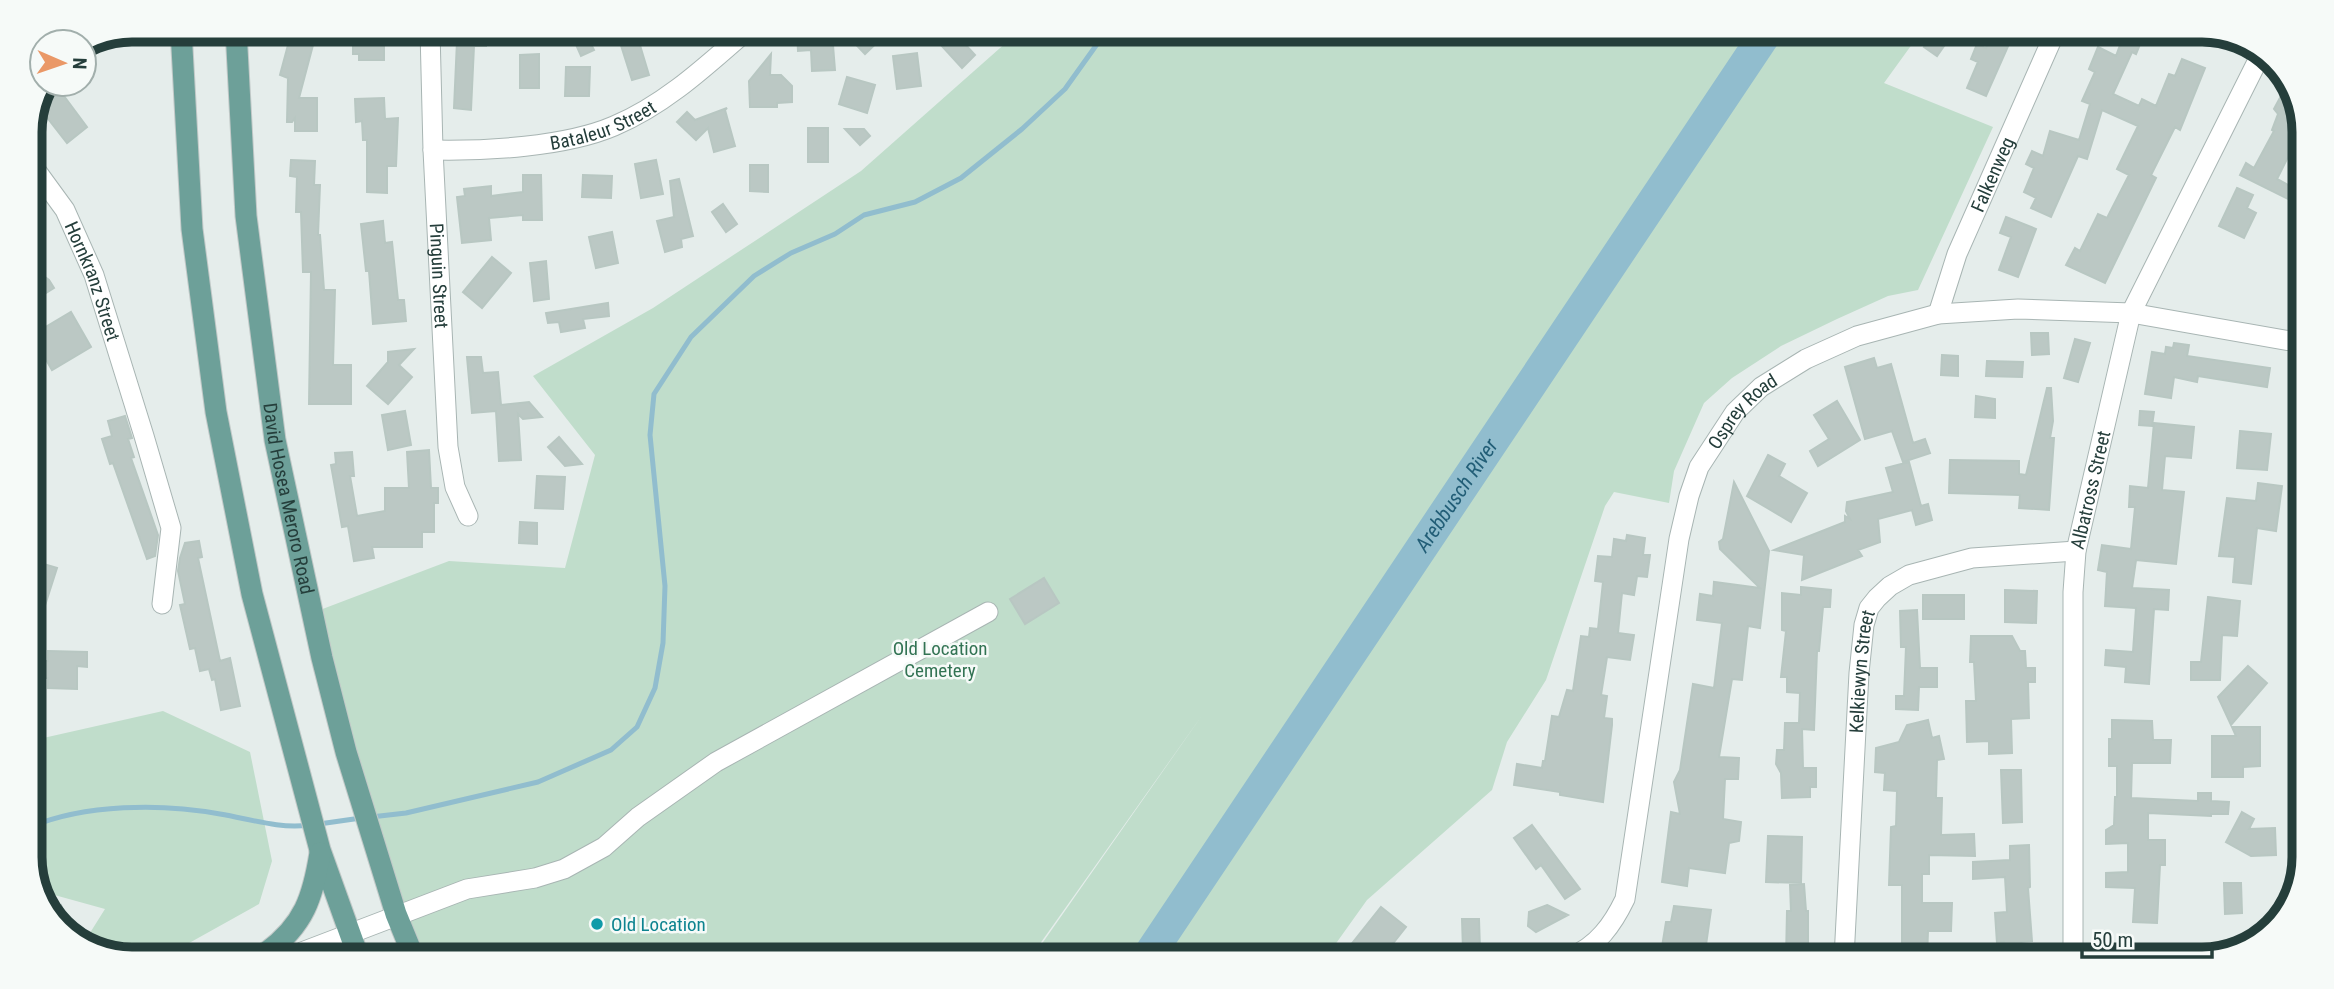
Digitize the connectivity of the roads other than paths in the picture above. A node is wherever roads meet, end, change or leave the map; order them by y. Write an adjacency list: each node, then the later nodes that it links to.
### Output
1 (182, 42): 16 (main road)
2 (237, 42): 17 (main road, David Hosea Meroro Road)
3 (430, 42): 7 (street, Pinguin Street)
4 (733, 42): 7 (street, Bataleur Street)
5 (2051, 42): 10 (street, Falkenweg)
6 (2257, 61): 9 (street, Albatross Street)
7 (433, 150): 12 (street, Pinguin Street)
8 (42, 178): 14 (street, Hornkranz Street)
9 (2131, 313): 10 (street, Osprey Road); 11 (street, Osprey Road); 13 (street, Albatross Street)
10 (1938, 314): 22 (street, Osprey Road)
11 (2292, 341)
12 (468, 516)
13 (2076, 551): 23 (street, Kelkiewyn Street); 24 (street, Albatross Street)
14 (162, 604)
15 (988, 612): 17 (street)
16 (319, 845): 18 (main road); 19 (main road)
17 (396, 915): 18 (street); 21 (main road, David Hosea Meroro Road)
18 (353, 943): 20 (street)
19 (274, 947)
20 (330, 947)
21 (409, 947)
22 (1588, 947)
23 (1845, 947)
24 (2073, 947)

